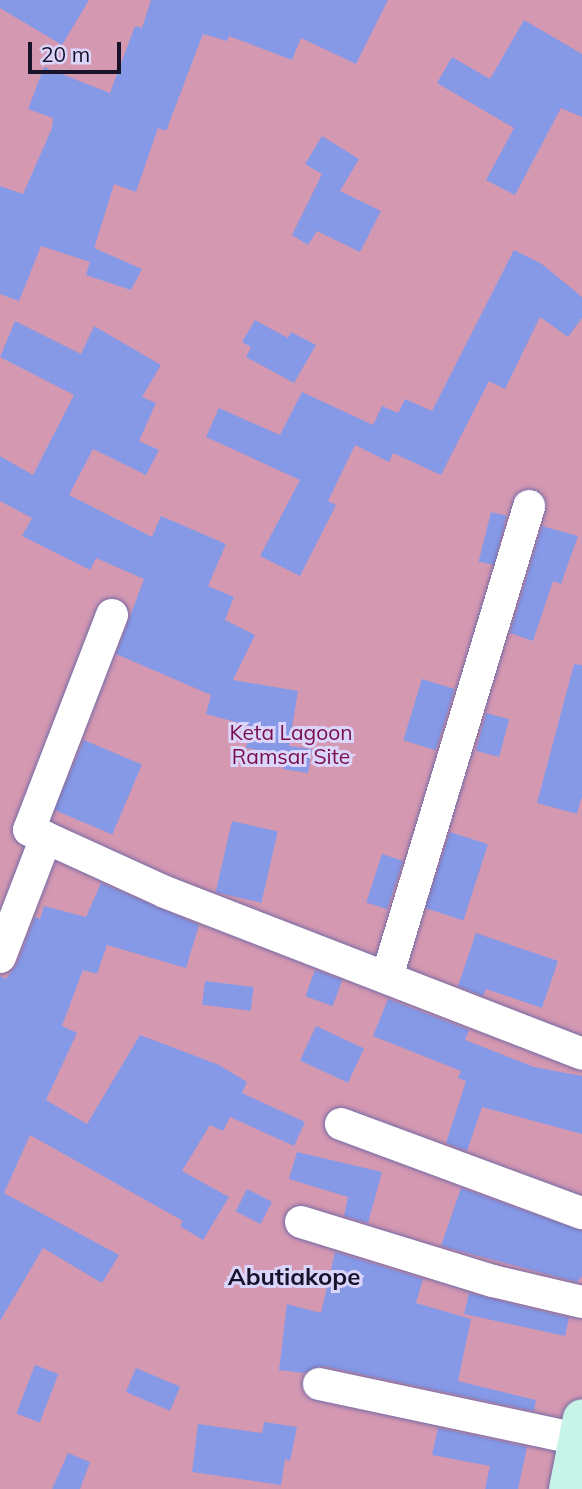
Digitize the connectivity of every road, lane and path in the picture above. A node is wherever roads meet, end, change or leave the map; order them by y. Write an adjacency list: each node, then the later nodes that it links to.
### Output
1 (528, 506): 5 (street)
2 (112, 615): 3 (street)
3 (46, 838): 4 (street); 5 (street)
4 (0, 957)
5 (387, 977): 6 (street)
6 (582, 1054)
7 (341, 1124): 8 (street)
8 (582, 1213)
9 (300, 1222): 10 (street)
10 (582, 1302)
11 (319, 1384): 12 (street)
12 (580, 1429): 13 (main road)
13 (568, 1489)

